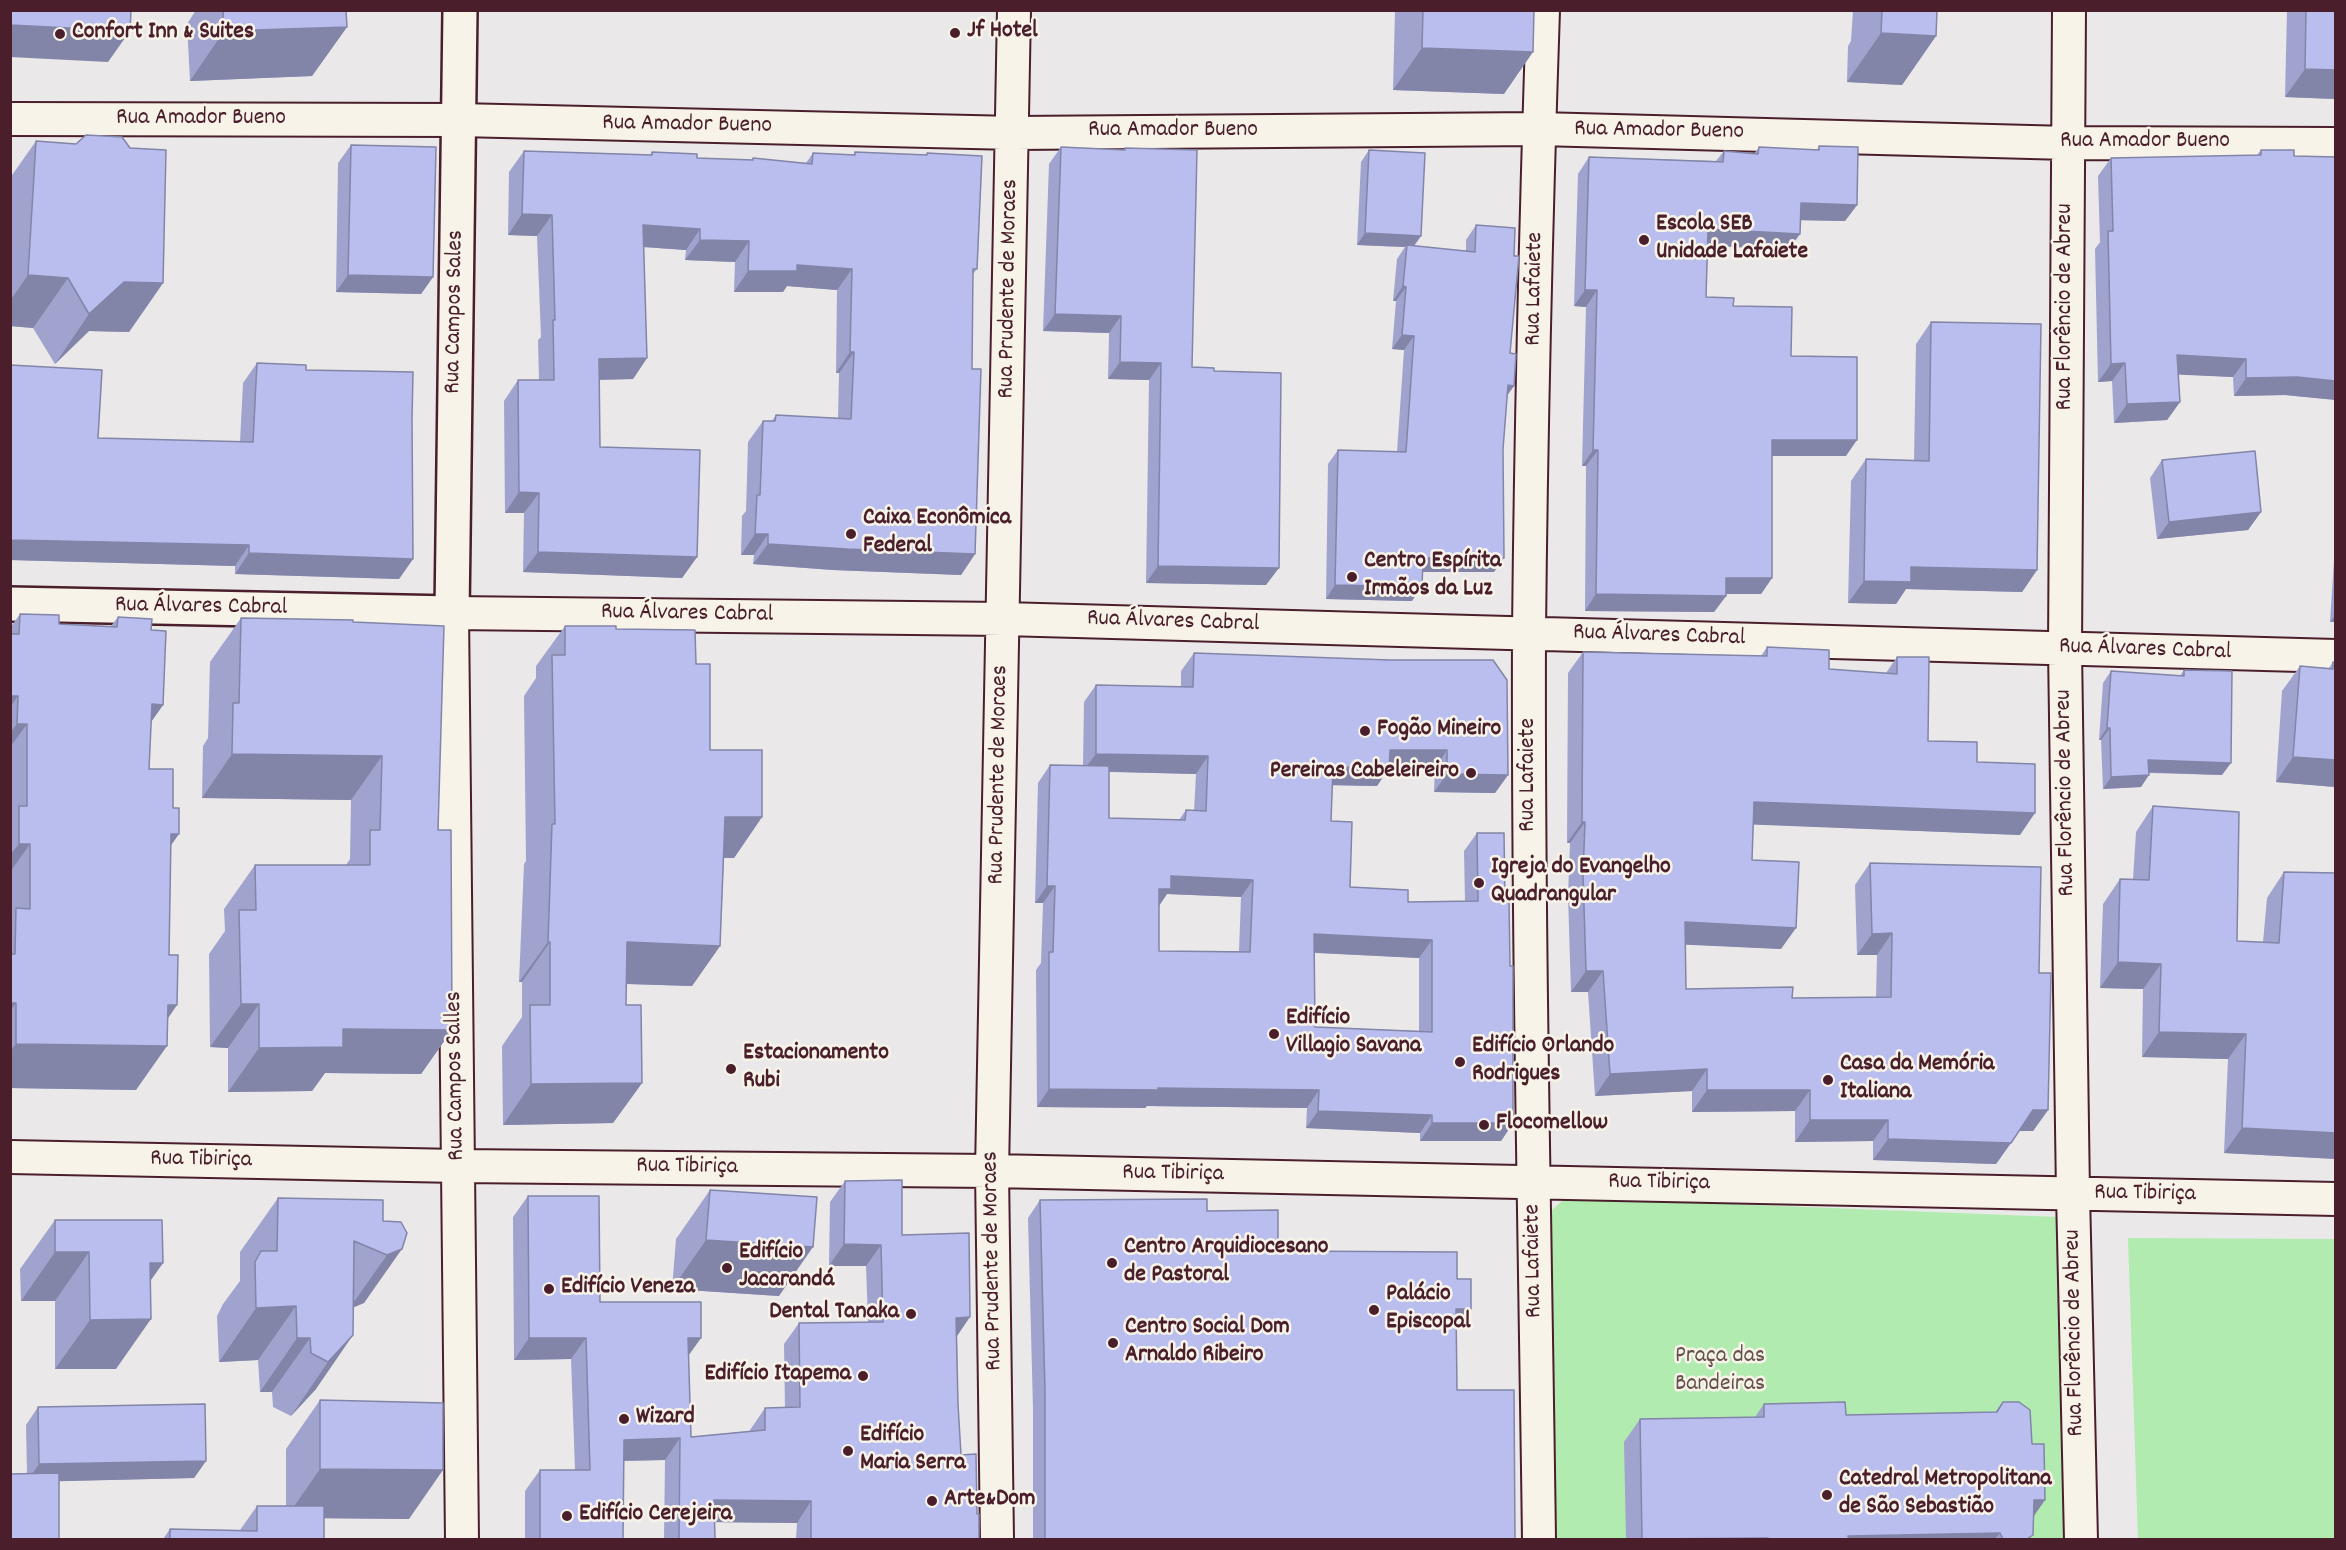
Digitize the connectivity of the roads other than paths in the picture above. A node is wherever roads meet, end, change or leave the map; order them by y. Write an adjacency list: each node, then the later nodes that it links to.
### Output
1 (460, 10): 6 (main road, Rua Campos Sales)
2 (1014, 10): 8 (street, Rua Prudente de Moraes)
3 (1543, 10): 7 (street, Rua Lafaiete)
4 (2069, 10): 9 (street, Rua Florêncio de Abreu)
5 (10, 119): 6 (street, Rua Amador Bueno)
6 (459, 120): 8 (street, Rua Amador Bueno); 12 (main road, Rua Campos Sales)
7 (1539, 129): 8 (street, Rua Amador Bueno); 9 (street, Rua Amador Bueno); 14 (street, Rua Lafaiete)
8 (1014, 133): 13 (street, Rua Prudente de Moraes)
9 (2068, 143): 10 (street, Rua Amador Bueno); 15 (street, Rua Florêncio de Abreu)
10 (2336, 144)
11 (10, 604): 12 (main road, Rua Álvares Cabral)
12 (452, 613): 13 (street, Rua Álvares Cabral); 18 (street, Rua Campos Salles)
13 (1004, 619): 14 (street, Rua Álvares Cabral); 19 (street, Rua Prudente de Moraes)
14 (1529, 633): 15 (street, Rua Álvares Cabral); 20 (street, Rua Lafaiete)
15 (2065, 649): 16 (street, Rua Álvares Cabral); 21 (street, Rua Florêncio de Abreu)
16 (2336, 656)
17 (10, 1157): 18 (street, Rua Tibiriça)
18 (458, 1166): 19 (street, Rua Tibiriça); 23 (street, Rua Campos Salles)
19 (992, 1171): 20 (street, Rua Tibiriça); 24 (street, Rua Prudente de Moraes)
20 (1534, 1181): 21 (street, Rua Tibiriça); 25 (street, Rua Lafaiete)
21 (2073, 1194): 22 (street, Rua Tibiriça); 26 (street, Rua Florêncio de Abreu)
22 (2336, 1199)
23 (462, 1539)
24 (998, 1539)
25 (1539, 1539)
26 (2082, 1539)

